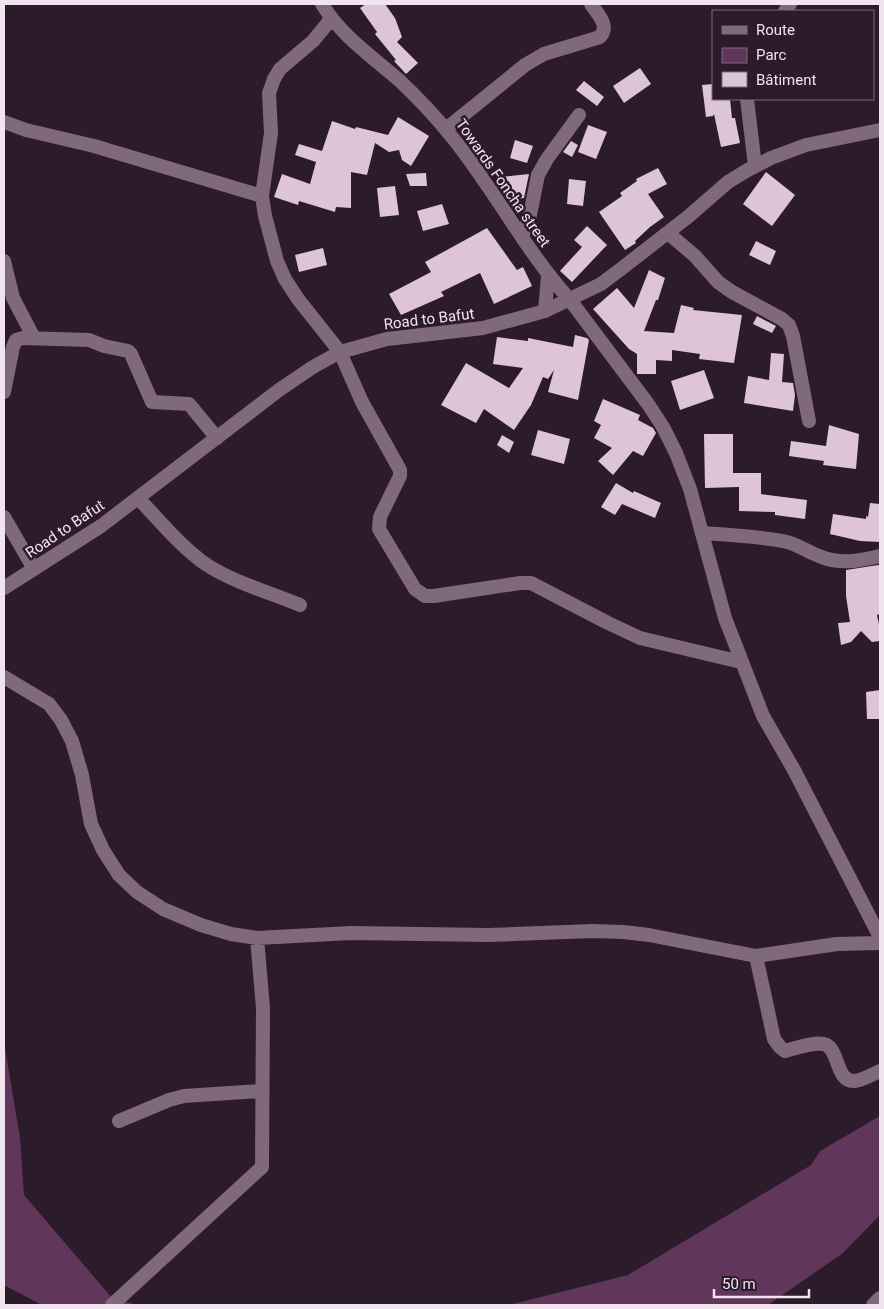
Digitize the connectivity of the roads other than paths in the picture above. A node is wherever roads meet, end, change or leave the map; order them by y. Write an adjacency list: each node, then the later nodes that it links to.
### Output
1 (322, 4): 3 (street, Towards Foncha street)
2 (591, 4): 7 (street)
3 (331, 18): 7 (street, Towards Foncha street); 10 (street)
4 (747, 100): 9 (street)
5 (579, 115): 12 (street)
6 (4, 122): 10 (street)
7 (446, 129): 12 (street, Towards Foncha street)
8 (880, 130): 9 (street, Road to Bafut)
9 (755, 166): 11 (street, Road to Bafut)
10 (262, 196): 18 (street)
11 (668, 233): 15 (street, Road to Bafut); 20 (street)
12 (522, 237): 14 (street, Towards Foncha street)
13 (4, 261): 17 (street)
14 (548, 276): 15 (street, Towards Foncha street); 16 (street)
15 (570, 300): 16 (street, Road to Bafut); 24 (street, Towards Foncha street)
16 (545, 311): 18 (street, Road to Bafut)
17 (34, 338): 19 (street); 21 (street)
18 (340, 352): 21 (street, Road to Bafut); 29 (street)
19 (4, 392)
20 (809, 421)
21 (217, 438): 22 (street, Road to Bafut)
22 (138, 498): 26 (street, Road to Bafut); 28 (street)
23 (4, 516): 26 (street)
24 (702, 533): 25 (street); 29 (street, Towards Foncha street)
25 (880, 556)
26 (34, 569): 27 (street, Road to Bafut)
27 (4, 588)
28 (300, 605)
29 (741, 662): 31 (street, Towards Foncha street)
30 (4, 676): 32 (street)
31 (880, 937)
32 (257, 938): 34 (street); 36 (street)
33 (880, 942): 34 (street)
34 (756, 956): 35 (street)
35 (880, 1071)
36 (261, 1091): 37 (street); 39 (street)
37 (119, 1121)
38 (880, 1298): 40 (street)
39 (112, 1305)
40 (873, 1305)

